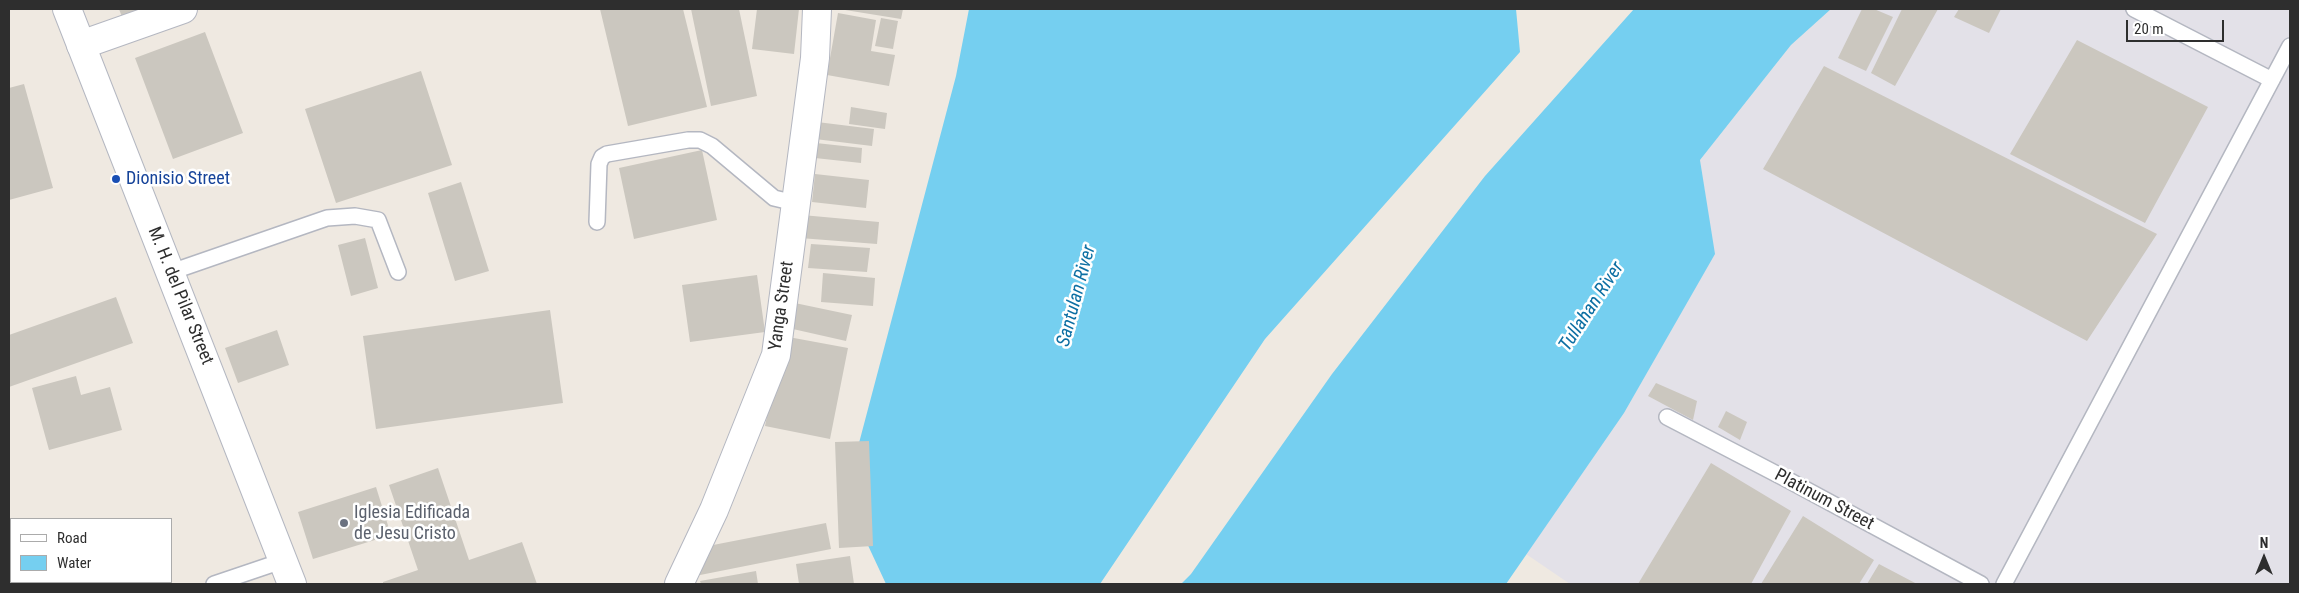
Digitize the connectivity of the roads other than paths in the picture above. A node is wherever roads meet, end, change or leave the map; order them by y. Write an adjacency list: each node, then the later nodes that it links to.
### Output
1 (67, 9): 5 (street, M. H. del Pilar Street)
2 (184, 9): 5 (street)
3 (818, 9): 8 (street, Yanga Street)
4 (2134, 9): 7 (lane)
5 (81, 45): 10 (street, M. H. del Pilar Street)
6 (2290, 46): 7 (lane)
7 (2272, 80): 17 (lane)
8 (796, 203): 9 (lane); 15 (street, Yanga Street)
9 (597, 222)
10 (171, 272): 11 (lane); 13 (street, M. H. del Pilar Street)
11 (398, 272)
12 (1666, 417): 16 (lane, Platinum Street)
13 (288, 572): 14 (lane)
14 (214, 584)
15 (679, 584)
16 (1981, 584)
17 (2004, 584)

